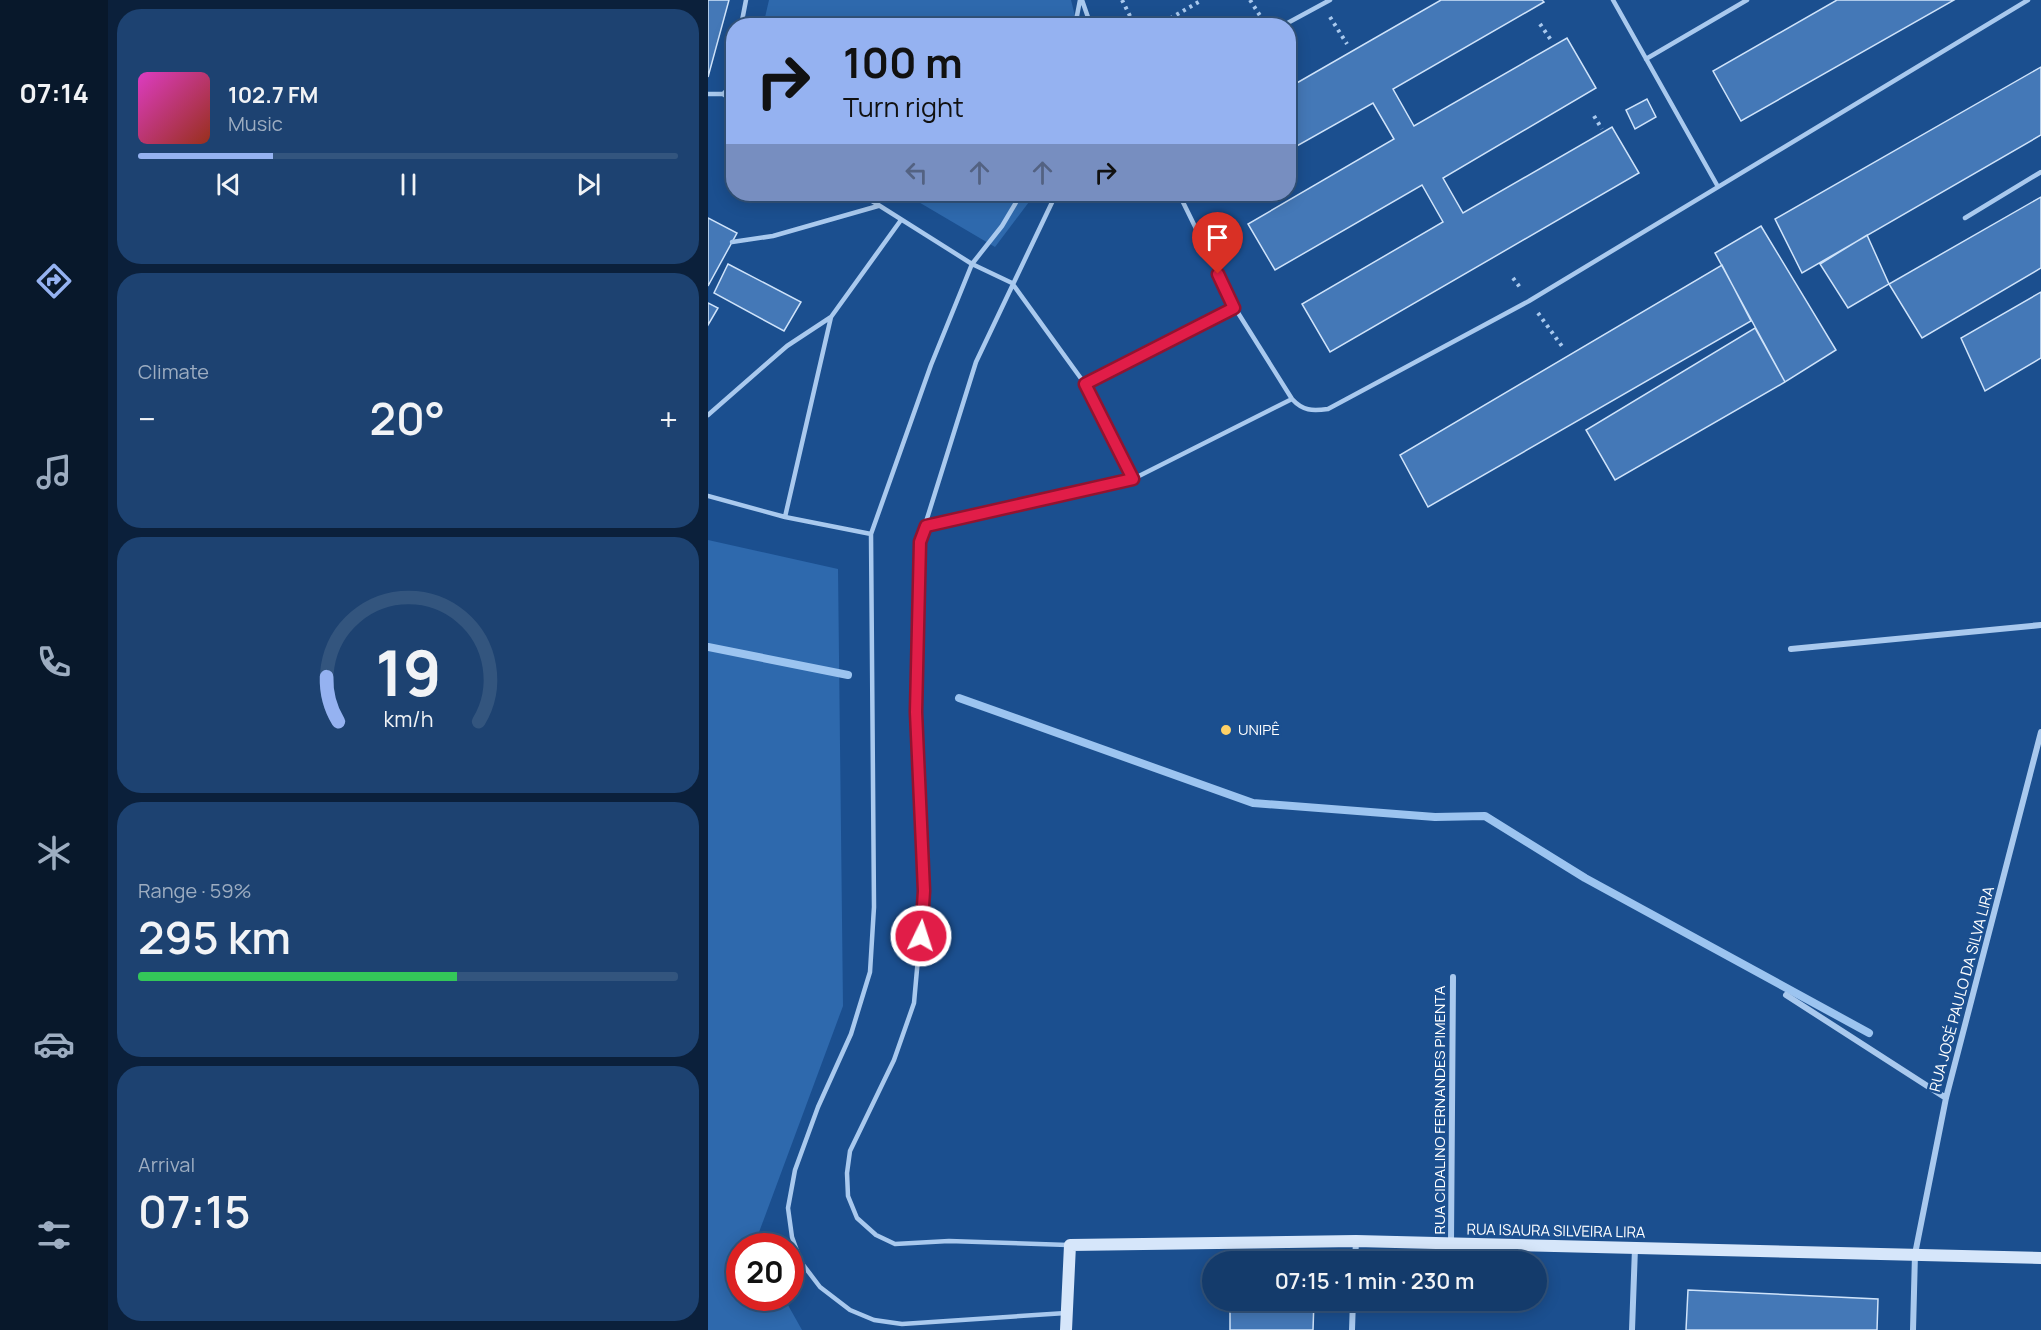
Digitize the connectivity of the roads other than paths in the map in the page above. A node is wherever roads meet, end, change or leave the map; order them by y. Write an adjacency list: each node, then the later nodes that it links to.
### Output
1 (746, 0): 7 (lane)
2 (1081, 0): 8 (lane); 9 (lane)
3 (1330, 0): 10 (lane)
4 (1613, 0): 11 (lane)
5 (1747, 0): 11 (lane)
6 (2028, 0): 17 (lane)
7 (743, 18)
8 (1077, 18)
9 (1088, 18)
10 (1296, 19)
11 (1646, 59): 17 (lane)
12 (726, 91): 14 (lane)
13 (708, 94): 14 (lane)
14 (723, 94): 15 (lane)
15 (726, 96)
16 (2041, 172): 23 (lane)
17 (1717, 185): 31 (lane)
18 (872, 201): 22 (lane)
19 (1017, 201): 26 (lane)
20 (1053, 201): 27 (lane)
21 (1182, 201): 28 (lane)
22 (879, 206): 24 (lane); 25 (lane)
23 (1965, 218)
24 (902, 220): 26 (lane); 29 (lane)
25 (732, 242)
26 (972, 264): 27 (lane); 37 (lane)
27 (1012, 283): 30 (lane); 36 (lane)
28 (1234, 308): 30 (lane); 31 (lane)
29 (831, 317): 32 (lane); 35 (lane)
30 (1085, 384): 33 (lane)
31 (1292, 399): 33 (lane)
32 (708, 415)
33 (1133, 479): 36 (lane)
34 (708, 496): 35 (lane)
35 (785, 517): 37 (lane)
36 (926, 526): 46 (lane)
37 (871, 534): 52 (lane)
38 (2041, 626): 39 (street)
39 (1791, 649)
40 (2041, 732): 43 (street, RUA JOSÉ PAULO DA SILVA LIRA)
41 (1452, 977): 45 (street, RUA CIDALINO FERNANDES PIMENTA)
42 (1786, 995): 43 (street)
43 (1946, 1098): 49 (street, RUA JOSÉ PAULO DA SILVA LIRA)
44 (1356, 1241): 45 (main road, RUA ISAURA SILVEIRA LIRA); 46 (main road, RUA ISAURA SILVEIRA LIRA); 48 (street)
45 (1451, 1244): 47 (main road, RUA ISAURA SILVEIRA LIRA)
46 (1070, 1245): 52 (main road)
47 (1635, 1248): 49 (main road, RUA ISAURA SILVEIRA LIRA); 55 (street)
48 (1356, 1251)
49 (1915, 1254): 50 (main road, RUA ISAURA SILVEIRA LIRA); 56 (street, RUA JOSÉ PAULO DA SILVA LIRA)
50 (2041, 1258)
51 (1353, 1311): 54 (street)
52 (1067, 1313): 53 (main road)
53 (1066, 1330)
54 (1352, 1330)
55 (1632, 1330)
56 (1913, 1330)

